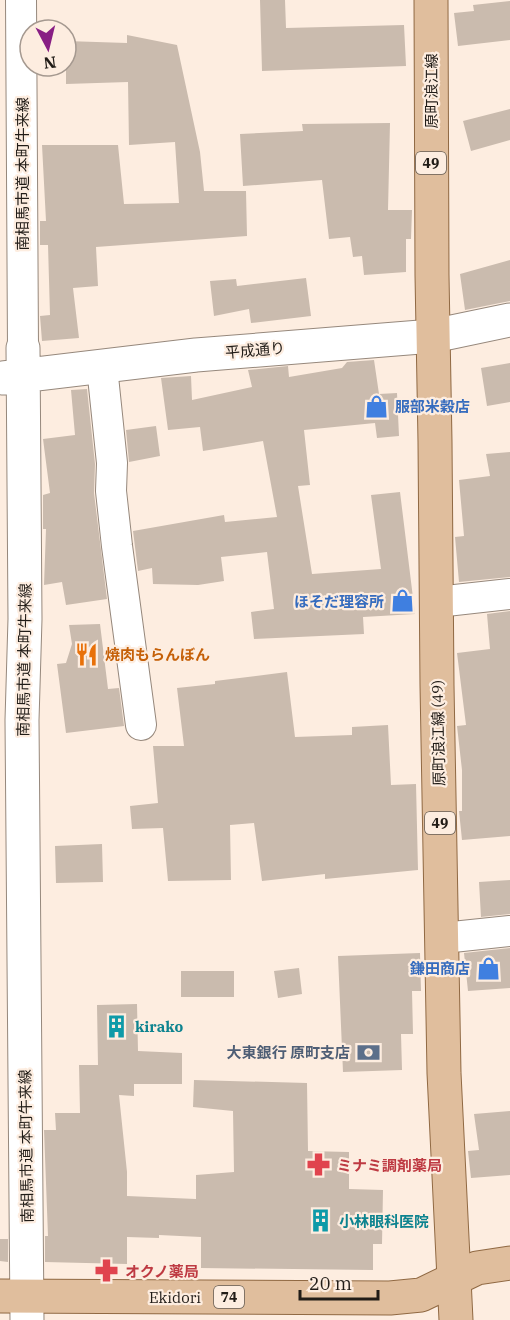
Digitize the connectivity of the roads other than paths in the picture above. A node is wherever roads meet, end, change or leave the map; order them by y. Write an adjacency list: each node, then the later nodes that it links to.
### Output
1 (21, 0): 6 (street, 南相馬市道 本町牛来線)
2 (431, 0): 4 (main road, 原町浪江線 / 49)
3 (510, 320): 4 (street, 平成通り)
4 (433, 331): 5 (street, 平成通り); 8 (main road, 原町浪江線 (49) / 49)
5 (102, 367): 6 (street, 平成通り); 10 (street)
6 (15, 368): 9 (street, 南相馬市道 本町牛来線)
7 (510, 594): 8 (street)
8 (436, 602): 12 (main road, 原町浪江線 (49) / 49)
9 (11, 707): 15 (street, 南相馬市道 本町牛来線)
10 (141, 725)
11 (510, 931): 12 (street)
12 (443, 938): 14 (main road, 原町浪江線 (49) / 49)
13 (510, 1263): 14 (main road, Ekidori)
14 (455, 1280): 15 (main road, Ekidori / 74); 16 (main road, 原町浪江線 (49) / 49)
15 (18, 1304)
16 (456, 1320)

